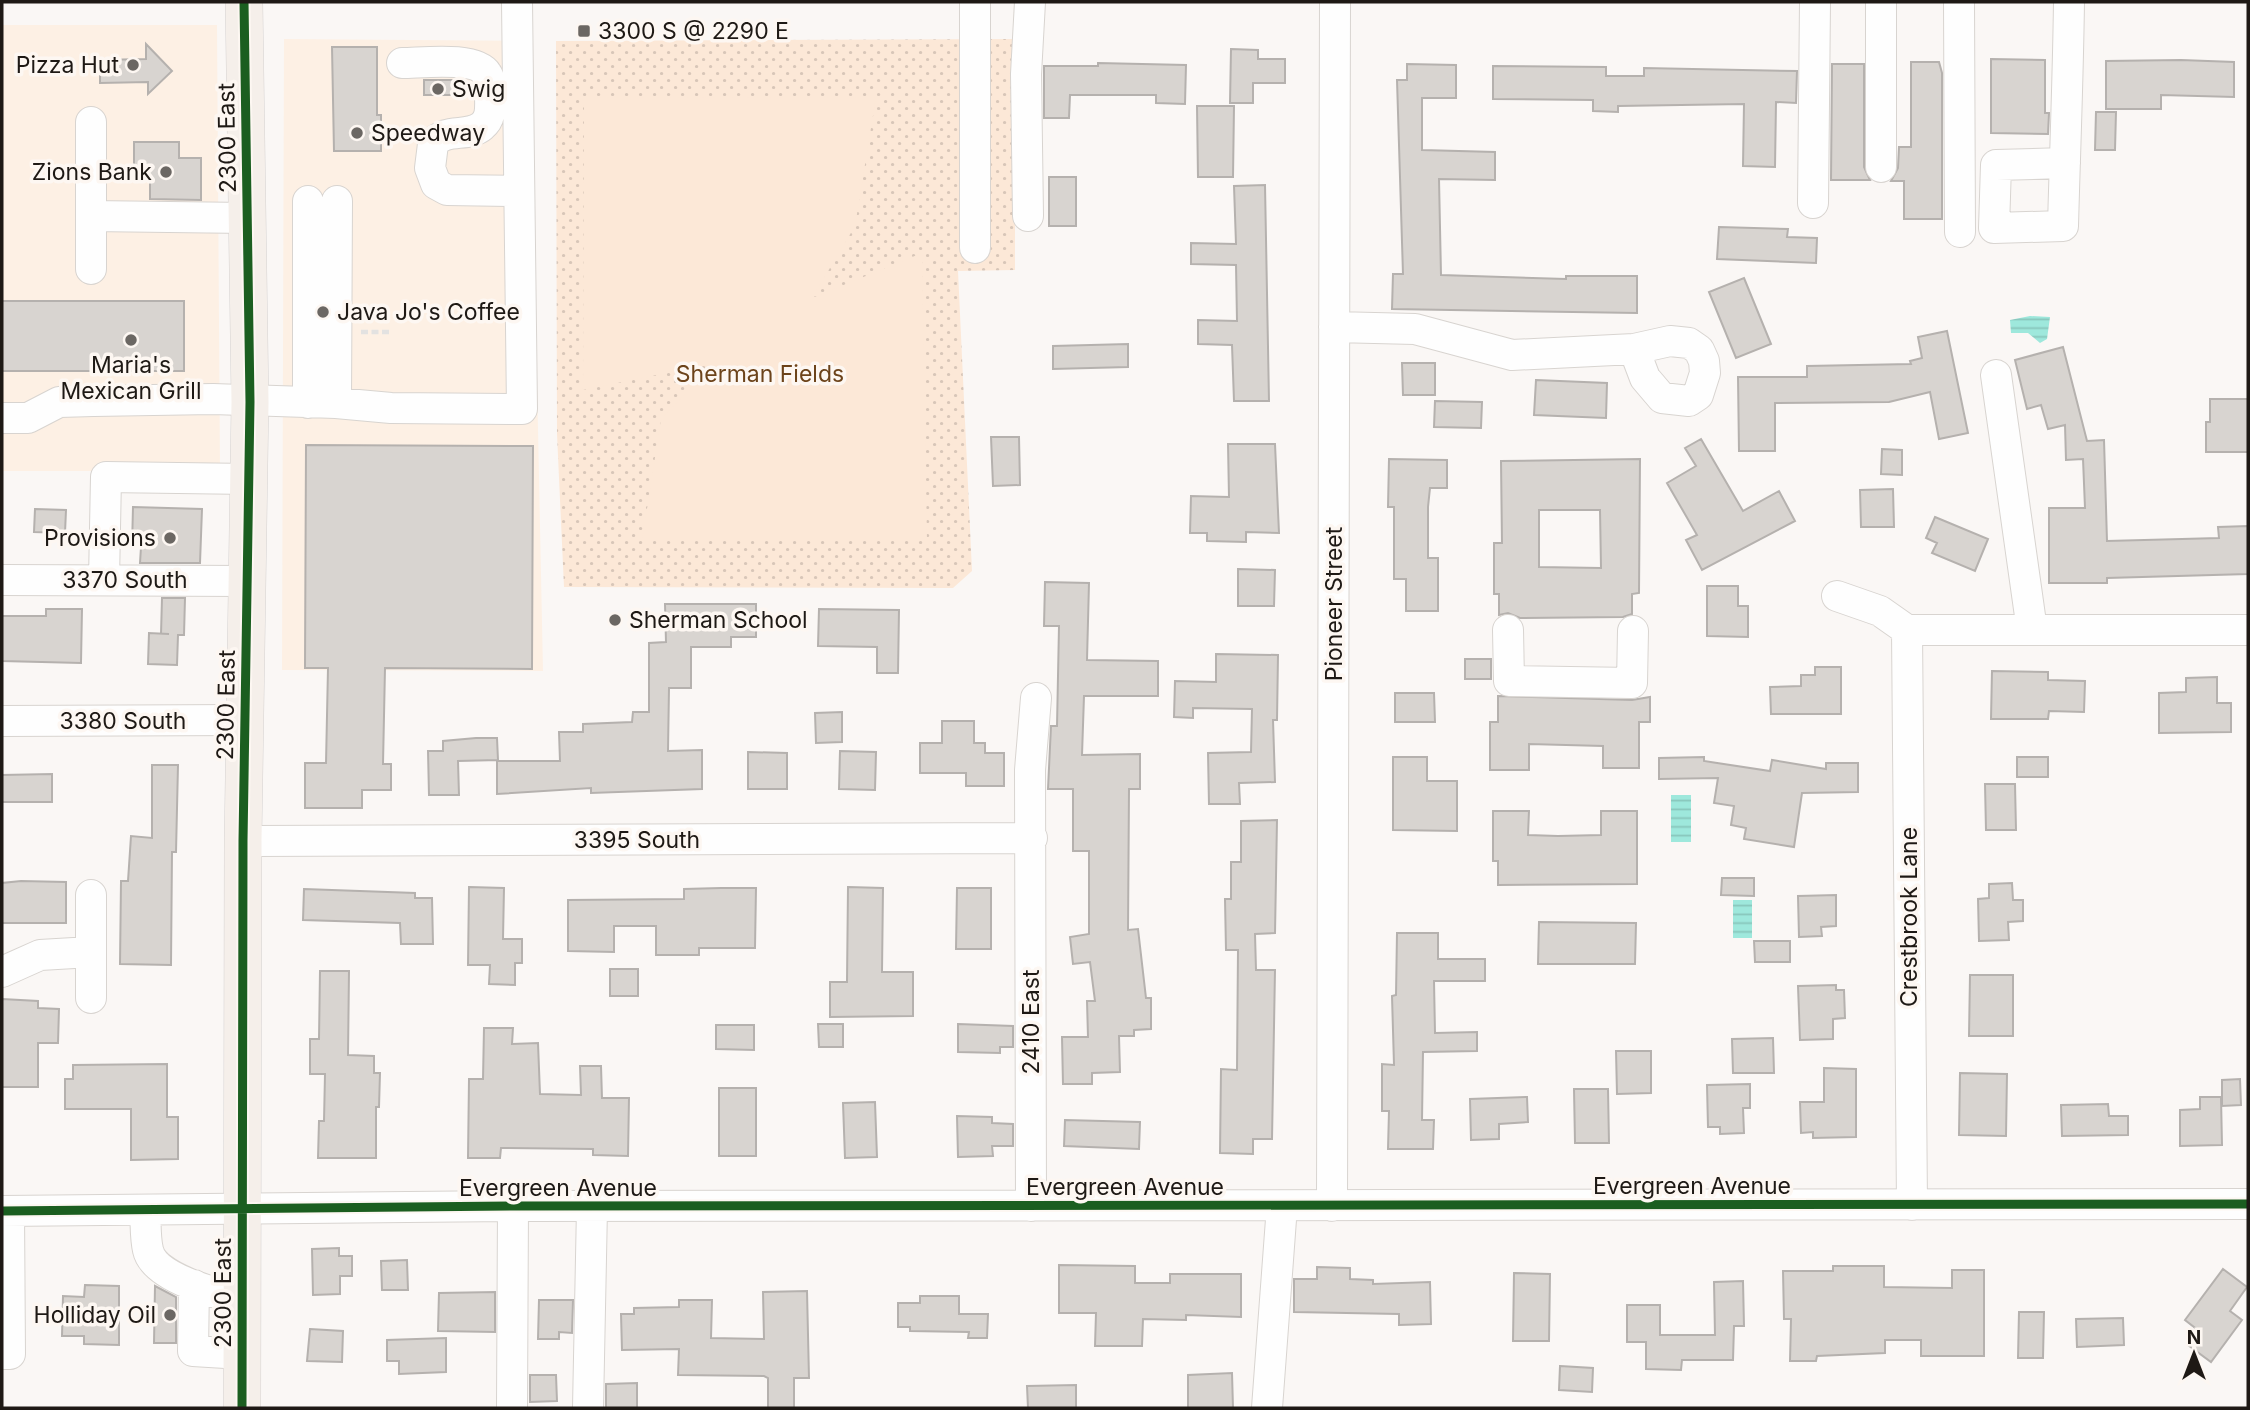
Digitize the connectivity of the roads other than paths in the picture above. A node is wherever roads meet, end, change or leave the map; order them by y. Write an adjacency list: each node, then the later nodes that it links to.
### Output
1 (244, 2): 19 (main road, 2300 East)
2 (517, 2): 14 (street)
3 (975, 2): 21 (street)
4 (1030, 2): 18 (street)
5 (1335, 2): 23 (street, Pioneer Street)
6 (1815, 2): 16 (street)
7 (1881, 2): 13 (street)
8 (1959, 2): 20 (street)
9 (2069, 2): 12 (street)
10 (402, 63): 14 (street)
11 (90, 122): 17 (street)
12 (2065, 163)
13 (1881, 167)
14 (519, 191): 27 (street)
15 (323, 201): 27 (street)
16 (1813, 202)
17 (91, 216): 19 (street); 22 (street)
18 (1028, 216)
19 (247, 218): 26 (main road, 2300 East)
20 (1960, 232)
21 (975, 248)
22 (91, 269)
23 (1334, 327): 24 (street); 53 (street, Pioneer Street)
24 (1634, 349)
25 (1996, 375): 36 (street)
26 (250, 402): 27 (street); 28 (street); 29 (main road, 2300 East)
27 (322, 402)
28 (2, 418)
29 (250, 479): 31 (street); 32 (main road, 2300 East)
30 (2, 580): 31 (street, 3370 South)
31 (104, 580): 32 (street, 3370 South)
32 (248, 581): 40 (main road, 2300 East)
33 (1837, 596): 35 (street)
34 (1508, 630): 38 (street)
35 (1907, 630): 36 (street); 49 (street, Crestbrook Lane)
36 (2032, 630): 37 (street)
37 (2248, 630)
38 (1633, 631)
39 (1036, 698): 42 (street, 2410 East)
40 (244, 720): 41 (street, 3380 South); 43 (main road, 2300 East)
41 (2, 721)
42 (1032, 838): 43 (street, 3395 South); 51 (street, 2410 East)
43 (243, 841): 57 (main road, 2300 East)
44 (90, 895): 45 (street)
45 (91, 952): 46 (street); 47 (street)
46 (2, 972)
47 (91, 998)
48 (2248, 1204): 49 (street, Evergreen Avenue)
49 (1912, 1205): 53 (street, Evergreen Avenue)
50 (513, 1206): 54 (street, Evergreen Avenue); 57 (street, Evergreen Avenue); 64 (street)
51 (1031, 1206): 52 (street, Evergreen Avenue); 54 (street, Evergreen Avenue)
52 (1282, 1206): 53 (street, Evergreen Avenue); 66 (street)
53 (1332, 1206)
54 (592, 1208): 65 (street)
55 (6, 1211): 56 (street, Evergreen Avenue); 58 (street)
56 (145, 1211): 57 (street, Evergreen Avenue); 59 (street)
57 (242, 1211): 60 (main road, 2300 East)
58 (6, 1281): 61 (street)
59 (194, 1285): 60 (street); 62 (street)
60 (242, 1300): 62 (main road, 2300 East)
61 (2, 1354)
62 (242, 1354): 63 (main road, 2300 East)
63 (242, 1408)
64 (512, 1408)
65 (588, 1408)
66 (1267, 1408)

